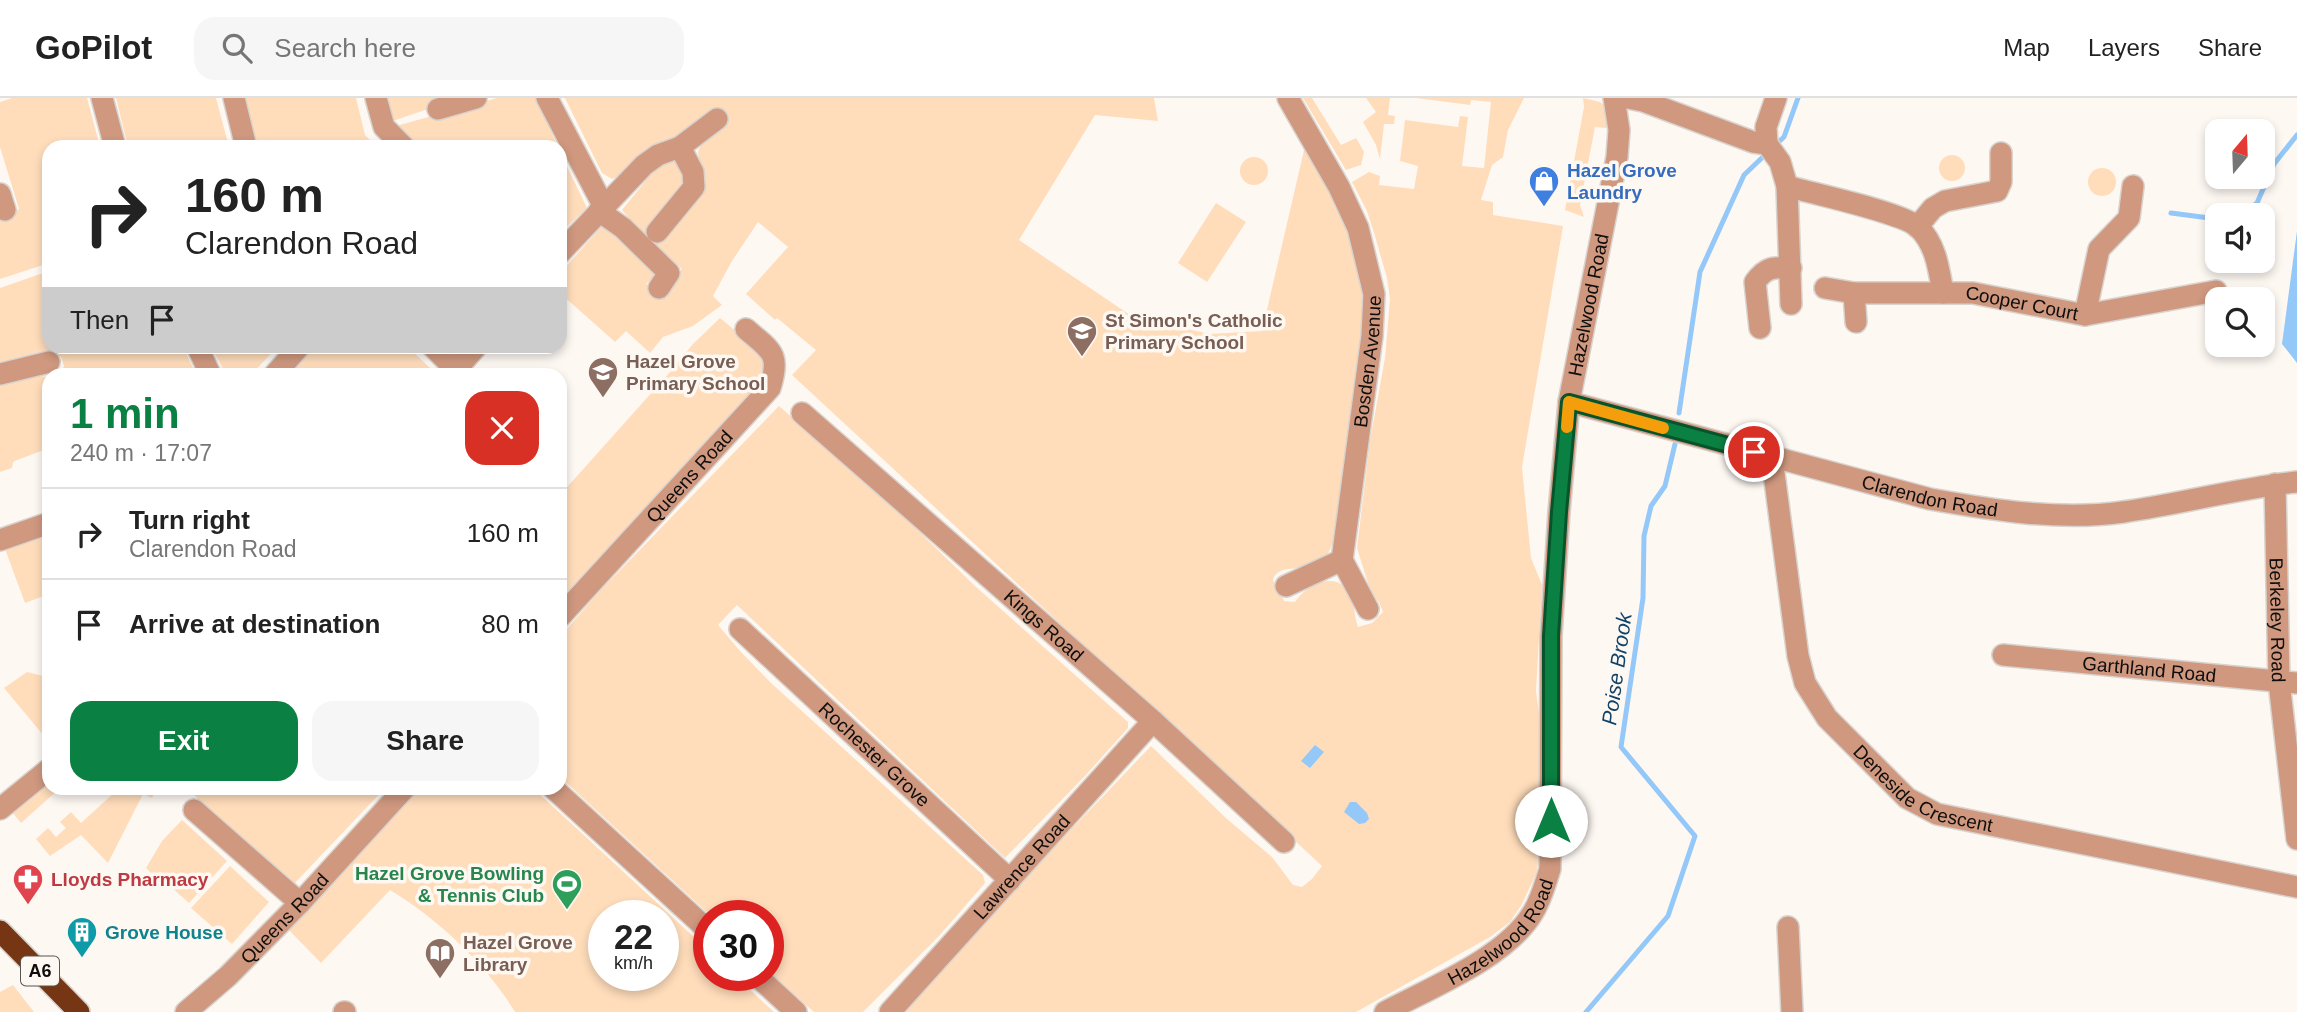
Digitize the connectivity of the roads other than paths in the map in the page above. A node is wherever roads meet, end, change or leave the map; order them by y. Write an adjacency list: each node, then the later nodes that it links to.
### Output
1 (102, 98): 11 (street)
2 (234, 98): 12 (street)
3 (376, 98): 13 (street)
4 (476, 98): 9 (street)
5 (547, 98): 19 (street)
6 (1288, 98): 49 (street, Bosden Avenue)
7 (1620, 98): 15 (street); 42 (street, Hazelwood Road)
8 (1776, 98): 15 (street)
9 (438, 109)
10 (717, 120): 14 (street)
11 (114, 140)
12 (244, 140)
13 (397, 140)
14 (680, 147): 19 (street); 21 (street)
15 (1773, 151): 17 (street)
16 (2001, 153): 20 (street)
17 (1787, 186): 20 (street); 23 (street)
18 (2133, 186): 30 (street, Cooper Court)
19 (602, 209): 22 (street); 25 (street)
20 (1917, 227): 28 (street, Cooper Court)
21 (657, 232)
22 (567, 246)
23 (1791, 268): 29 (street); 32 (street)
24 (2215, 287): 30 (street)
25 (659, 288)
26 (1825, 288): 27 (street, Cooper Court)
27 (1854, 293): 28 (street, Cooper Court); 31 (street)
28 (1943, 293): 30 (street, Cooper Court)
29 (1791, 304)
30 (2085, 315)
31 (1856, 322)
32 (1760, 328)
33 (746, 329): 51 (street, Queens Road)
34 (293, 354): 38 (street)
35 (439, 354): 39 (street)
36 (470, 354): 40 (street)
37 (49, 362): 41 (street)
38 (280, 368)
39 (451, 368)
40 (458, 368)
41 (0, 374)
42 (1569, 402): 44 (street, Clarendon Road); 75 (street, Hazelwood Road)
43 (802, 413): 56 (street, Kings Road)
44 (1772, 458): 46 (street, Clarendon Road); 65 (street, Deneside Crescent)
45 (2297, 482): 46 (street, Clarendon Road)
46 (2275, 484): 55 (street, Berkeley Road)
47 (42, 525): 48 (street)
48 (0, 540)
49 (1342, 560): 50 (street); 52 (street)
50 (1286, 586)
51 (567, 609)
52 (1368, 609)
53 (740, 629): 64 (street, Rochester Grove)
54 (2003, 655): 55 (street, Garthland Road)
55 (2288, 682): 62 (street, Berkeley Road)
56 (1153, 721): 63 (street, Kings Road); 64 (street, Lawrence Road)
57 (42, 775): 60 (street)
58 (399, 795): 66 (street, Queens Road)
59 (561, 795): 67 (street)
60 (0, 809)
61 (194, 810): 66 (street)
62 (2297, 839)
63 (1284, 842)
64 (1010, 880): 74 (street, Lawrence Road)
65 (2297, 887)
66 (300, 903): 72 (street, Queens Road)
67 (693, 916)
68 (1788, 927): 76 (street)
69 (0, 931): 71 (highway, A6)
70 (773, 991): 73 (street)
71 (79, 1012)
72 (186, 1012)
73 (796, 1012)
74 (890, 1012)
75 (1387, 1012)
76 (1792, 1012)

